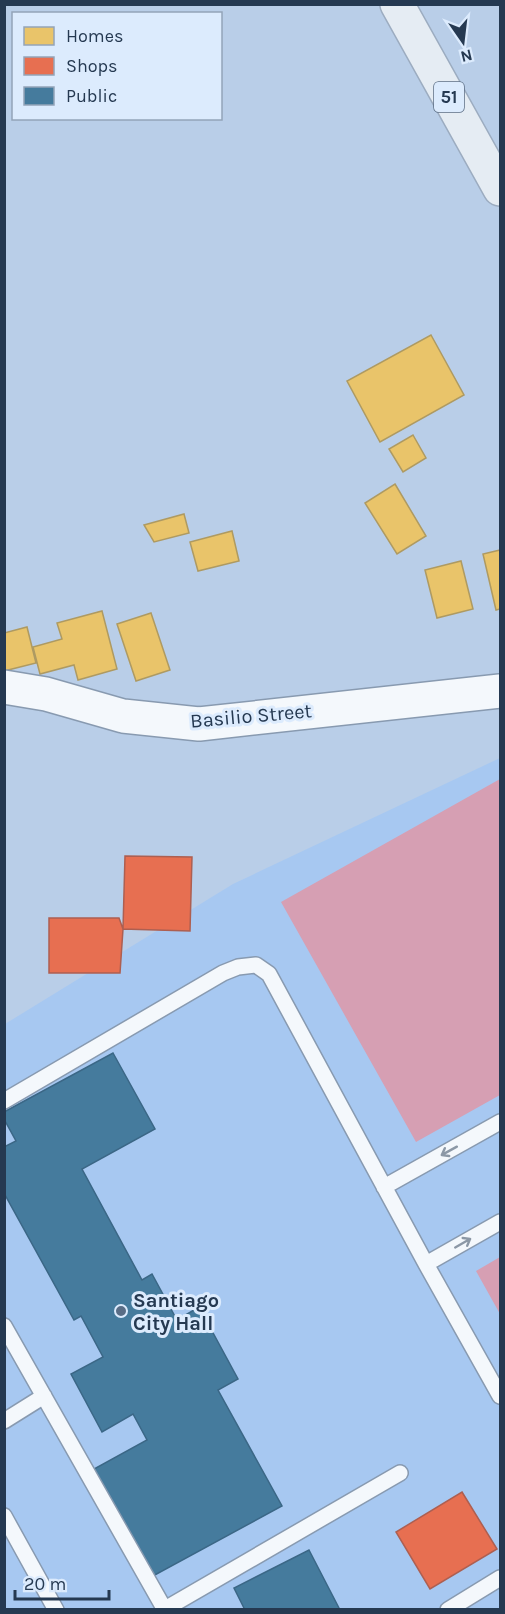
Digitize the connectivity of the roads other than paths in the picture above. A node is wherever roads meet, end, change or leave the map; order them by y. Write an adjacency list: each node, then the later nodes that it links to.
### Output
1 (397, 4): 2 (main road, 51)
2 (501, 189)
3 (4, 687): 4 (street, Basilio Street)
4 (501, 691)
5 (4, 1101): 7 (lane)
6 (501, 1122): 7 (lane, one-way to 7)
7 (384, 1187): 9 (lane)
8 (501, 1222): 9 (lane, one-way to 8)
9 (426, 1264): 12 (lane)
10 (4, 1326): 11 (lane)
11 (44, 1396): 13 (lane); 17 (lane)
12 (501, 1396)
13 (4, 1421)
14 (400, 1473): 17 (lane)
15 (4, 1516): 18 (lane)
16 (501, 1578): 19 (lane)
17 (165, 1609)
18 (56, 1610)
19 (448, 1610)

